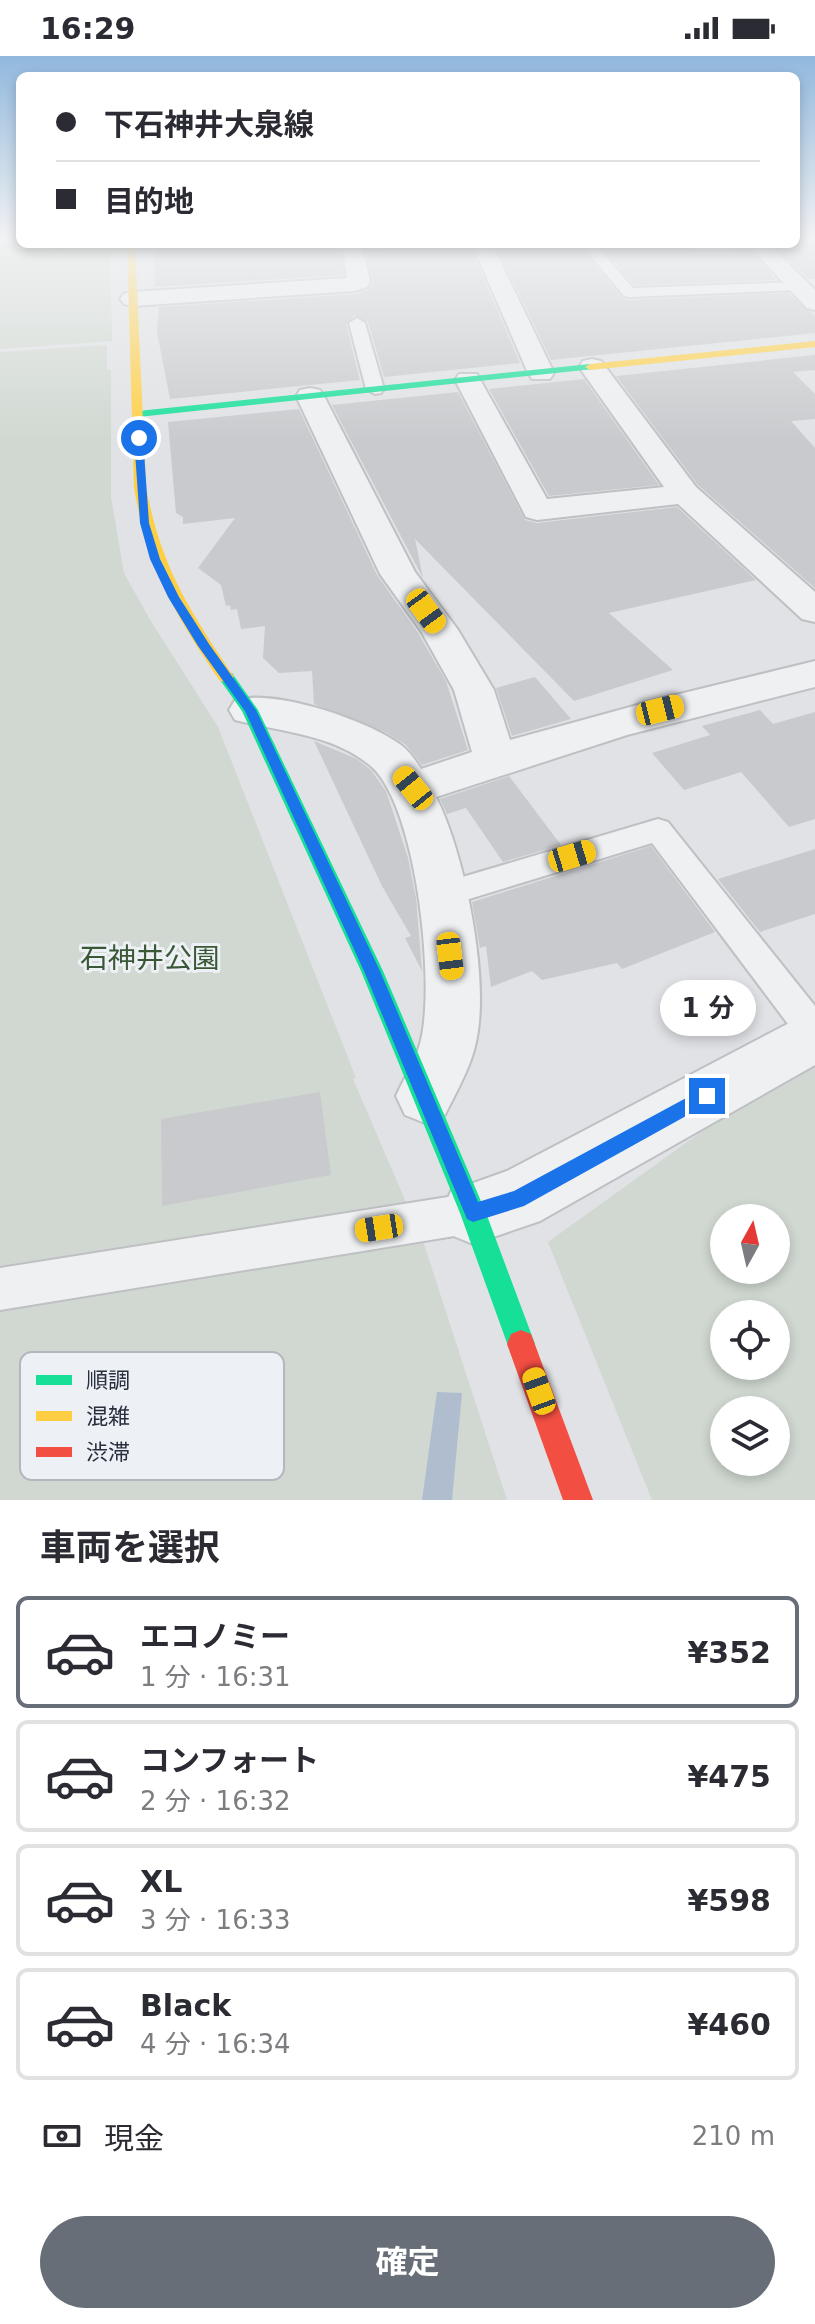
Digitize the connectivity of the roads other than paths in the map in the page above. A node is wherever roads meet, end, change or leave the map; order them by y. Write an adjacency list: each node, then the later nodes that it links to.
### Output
1 (132, 306): 10 (main road)
2 (511, 306): 6 (street)
3 (357, 323): 8 (lane)
4 (815, 344): 5 (main road)
5 (592, 367): 6 (main road); 11 (street)
6 (541, 373): 7 (main road)
7 (468, 380): 8 (main road); 11 (street)
8 (375, 389): 9 (main road)
9 (310, 396): 10 (main road); 15 (street)
10 (138, 414): 14 (main road)
11 (685, 494): 12 (street)
12 (815, 611)
13 (815, 674): 15 (street)
14 (250, 710): 16 (street); 19 (main road)
15 (495, 759): 16 (street)
16 (413, 788): 17 (street)
17 (443, 895): 18 (lane); 19 (street)
18 (815, 1035): 20 (street)
19 (425, 1096): 20 (main road)
20 (473, 1213): 21 (lane); 22 (main road)
21 (0, 1289)
22 (578, 1500)

